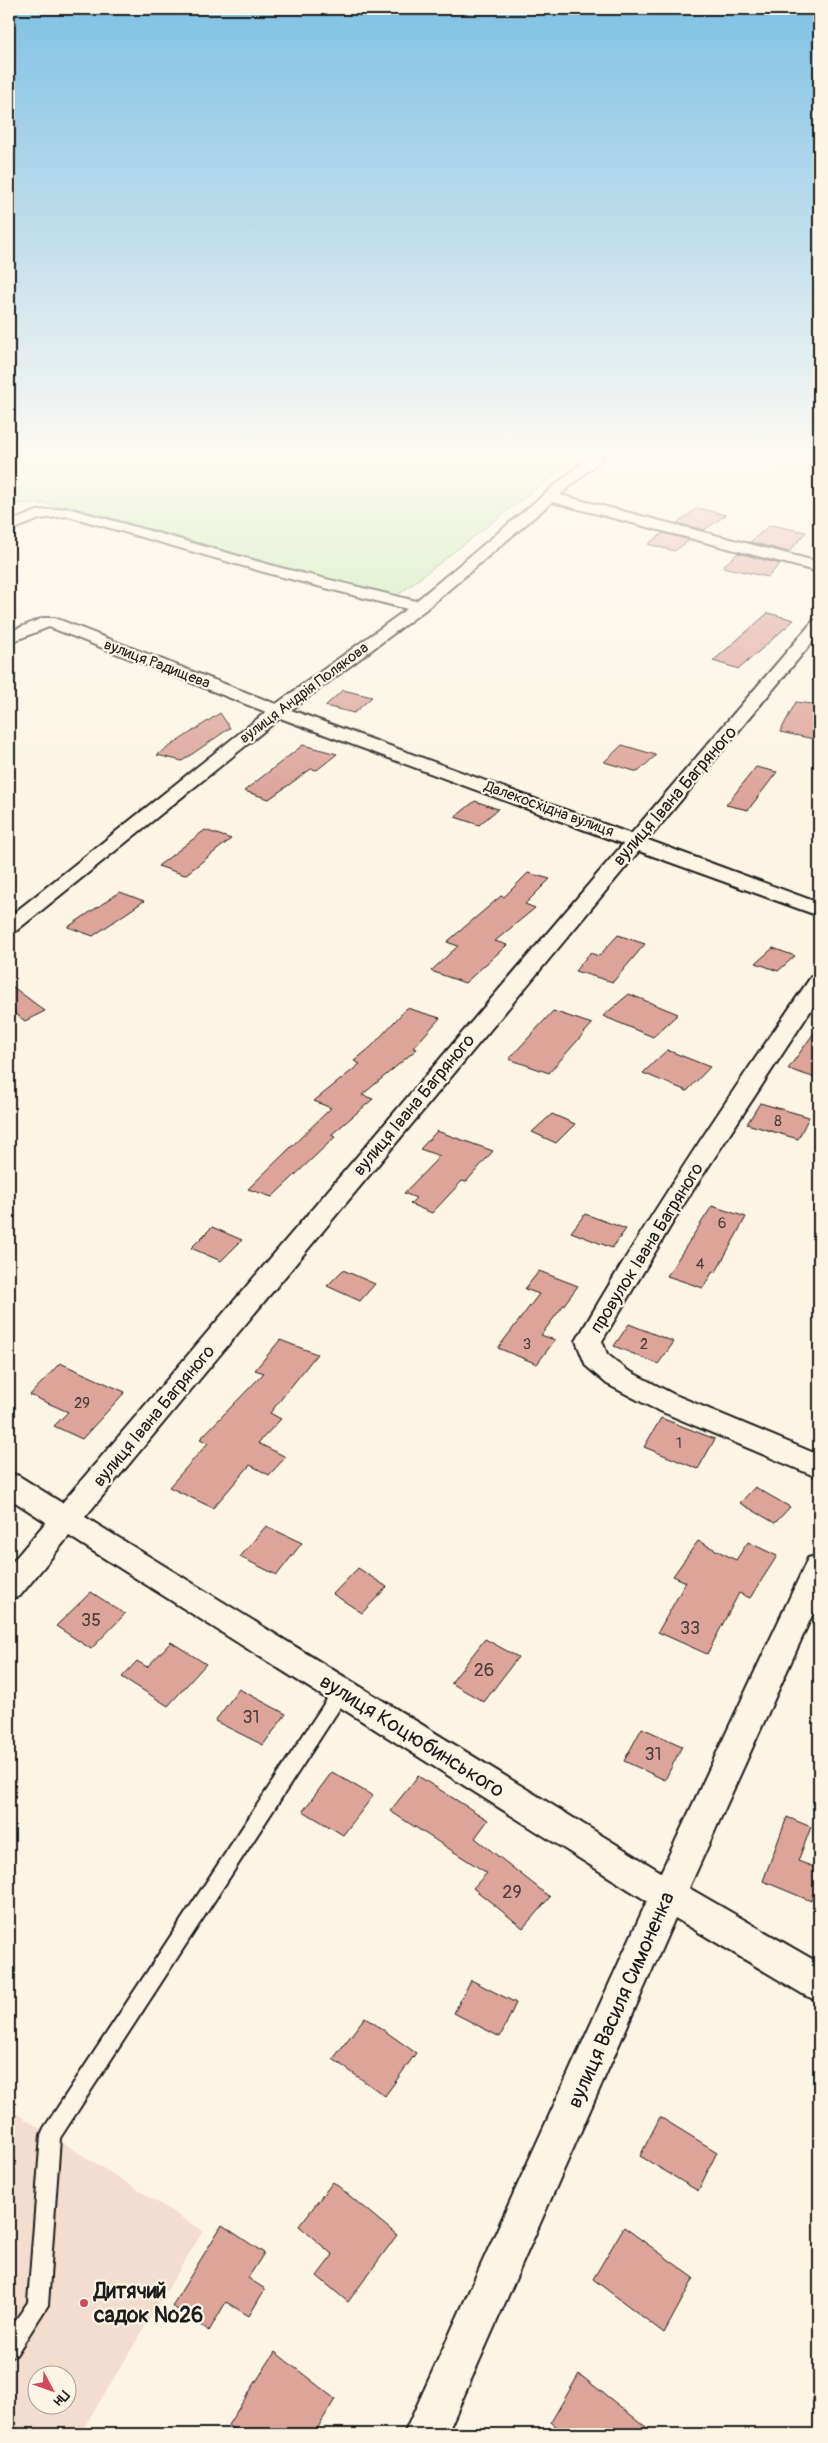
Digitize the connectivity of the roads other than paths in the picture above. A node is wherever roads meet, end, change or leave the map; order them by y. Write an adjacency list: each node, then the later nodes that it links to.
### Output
1 (276, 571): 3 (street)
2 (462, 571): 3 (street, вулиця Андрія Полякова)
3 (419, 607): 6 (street, вулиця Андрія Полякова)
4 (819, 624): 7 (street, вулиця Івана Багряного)
5 (9, 638): 6 (street, вулиця Радищева)
6 (278, 711): 7 (street, Далекосхідна вулиця); 9 (street, вулиця Андрія Полякова)
7 (636, 841): 8 (street, Далекосхідна вулиця); 13 (street, вулиця Івана Багряного)
8 (819, 910)
9 (9, 927)
10 (819, 982): 11 (street, провулок Івана Багряного)
11 (819, 1467)
12 (9, 1484): 13 (street, вулиця Коцюбинського)
13 (66, 1521): 15 (street, вулиця Івана Багряного); 16 (street, вулиця Коцюбинського)
14 (819, 1566): 17 (street, вулиця Василя Симоненка)
15 (9, 1587)
16 (341, 1692): 17 (street, вулиця Коцюбинського); 19 (lane)
17 (668, 1895): 18 (street, вулиця Коцюбинського); 20 (street, вулиця Василя Симоненка)
18 (819, 1982)
19 (9, 2348)
20 (425, 2434)

